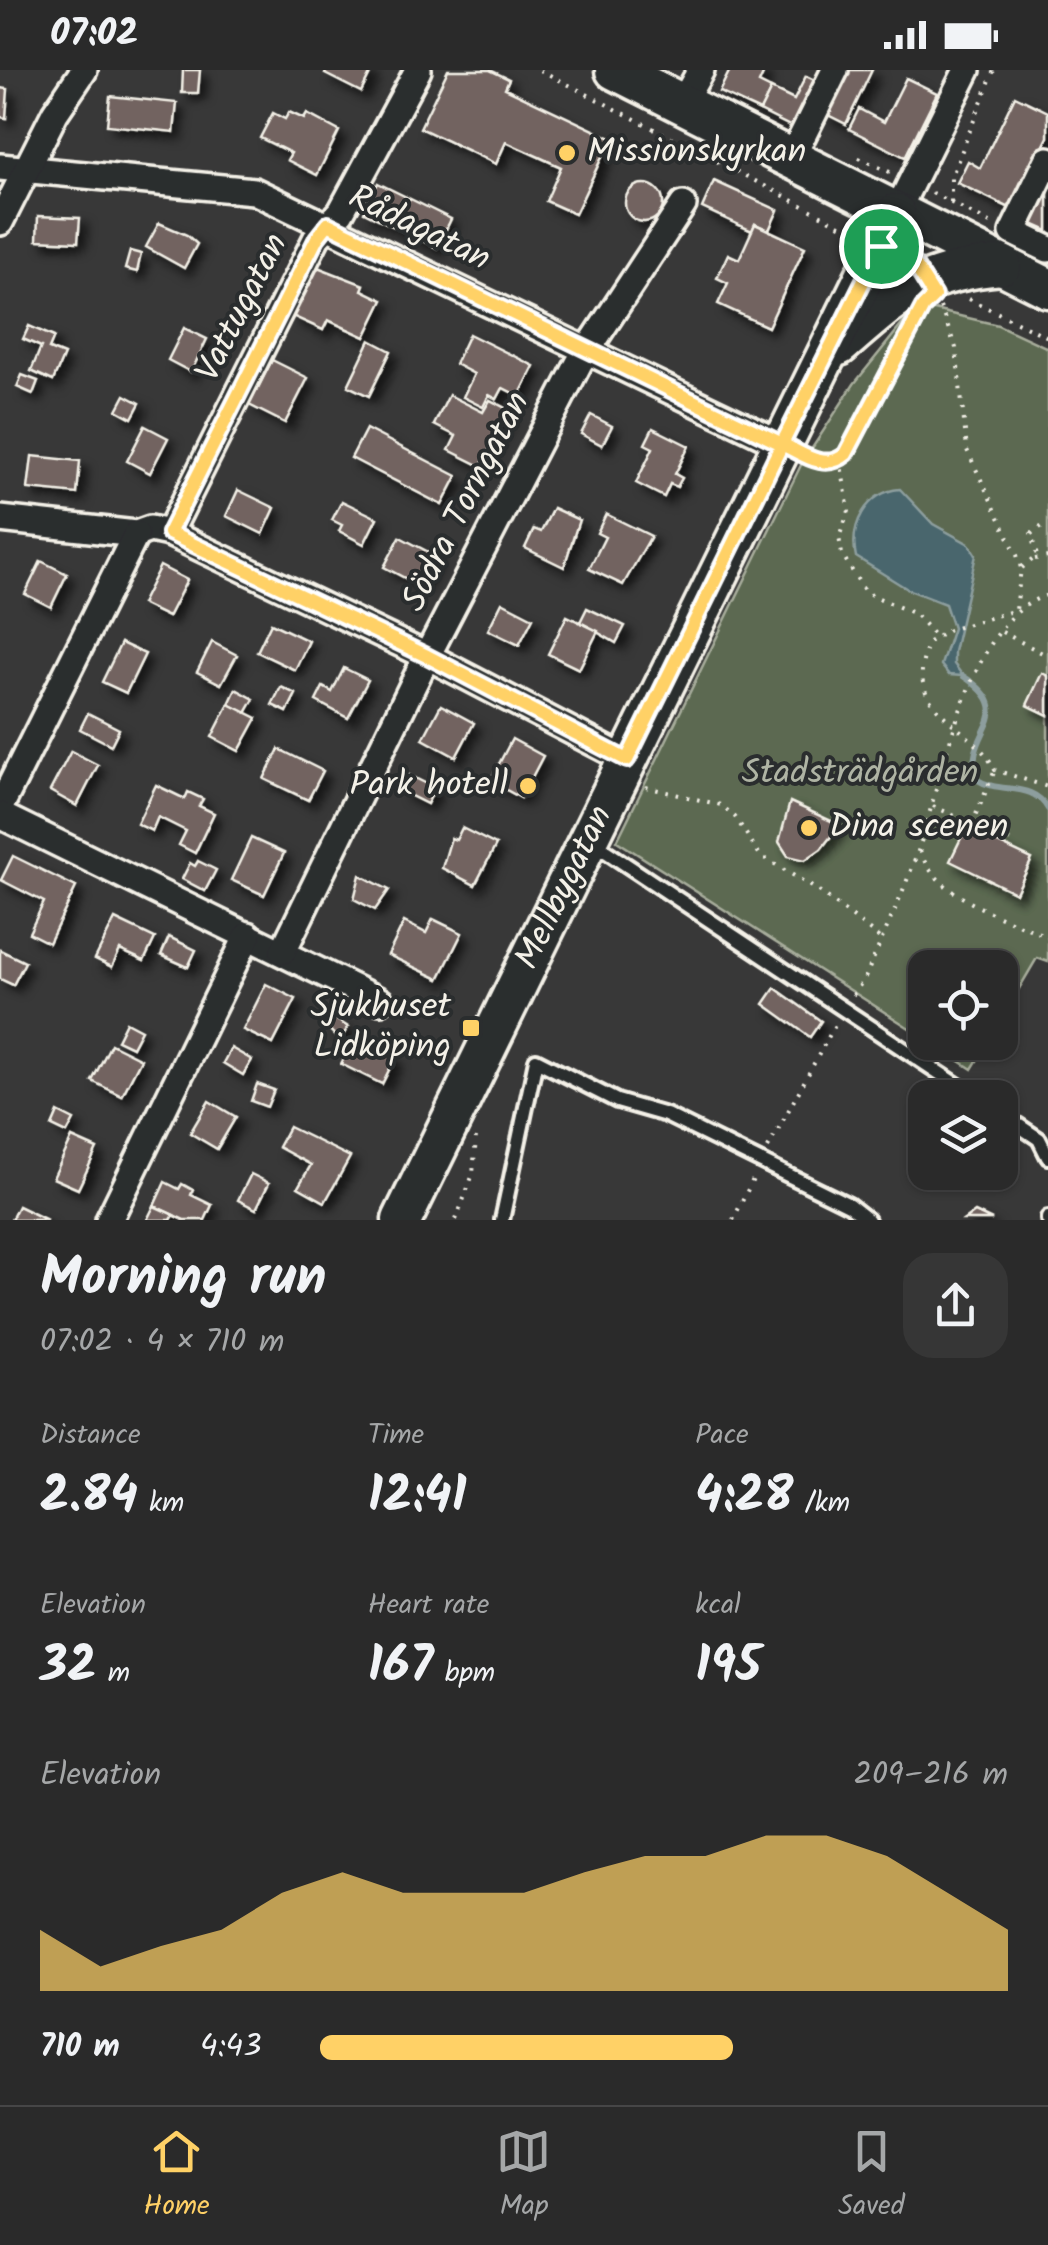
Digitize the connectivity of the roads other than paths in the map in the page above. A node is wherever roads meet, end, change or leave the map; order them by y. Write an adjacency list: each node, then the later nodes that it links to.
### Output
1 (84, 70): 9 (street)
2 (418, 70): 12 (street, Vattugatan)
3 (615, 70): 6 (main road)
4 (835, 70): 7 (street)
5 (967, 70): 13 (street, Mellbygatan)
6 (692, 86): 7 (main road)
7 (791, 159): 13 (main road)
8 (1048, 160): 14 (street)
9 (12, 168): 11 (street); 12 (street, Rådagatan)
10 (683, 205): 17 (street, Södra Torngatan)
11 (0, 222)
12 (328, 224): 17 (street, Rådagatan); 21 (street, Vattugatan)
13 (889, 229): 14 (main road); 18 (main road, Mellbygatan)
14 (1007, 248): 15 (street); 16 (main road); 18 (main road)
15 (1048, 249)
16 (1048, 288)
17 (588, 349): 19 (street, Rådagatan); 23 (street, Södra Torngatan)
18 (824, 359): 19 (main road, Mellbygatan)
19 (782, 444): 24 (main road, Mellbygatan)
20 (0, 520): 22 (street)
21 (169, 533): 22 (street); 23 (street)
22 (136, 534): 25 (street)
23 (427, 656): 24 (street); 29 (street, Södra Torngatan)
24 (621, 773): 27 (main road, Mellbygatan)
25 (0, 807)
26 (0, 815): 28 (street)
27 (590, 841): 31 (lane); 35 (main road, Mellbygatan)
28 (248, 935): 29 (street); 34 (street)
29 (283, 951): 30 (street)
30 (380, 1001)
31 (950, 1080)
32 (1018, 1125): 33 (lane)
33 (1048, 1157)
34 (110, 1220)
35 (402, 1220)
36 (502, 1220): 37 (lane)
37 (868, 1220)

